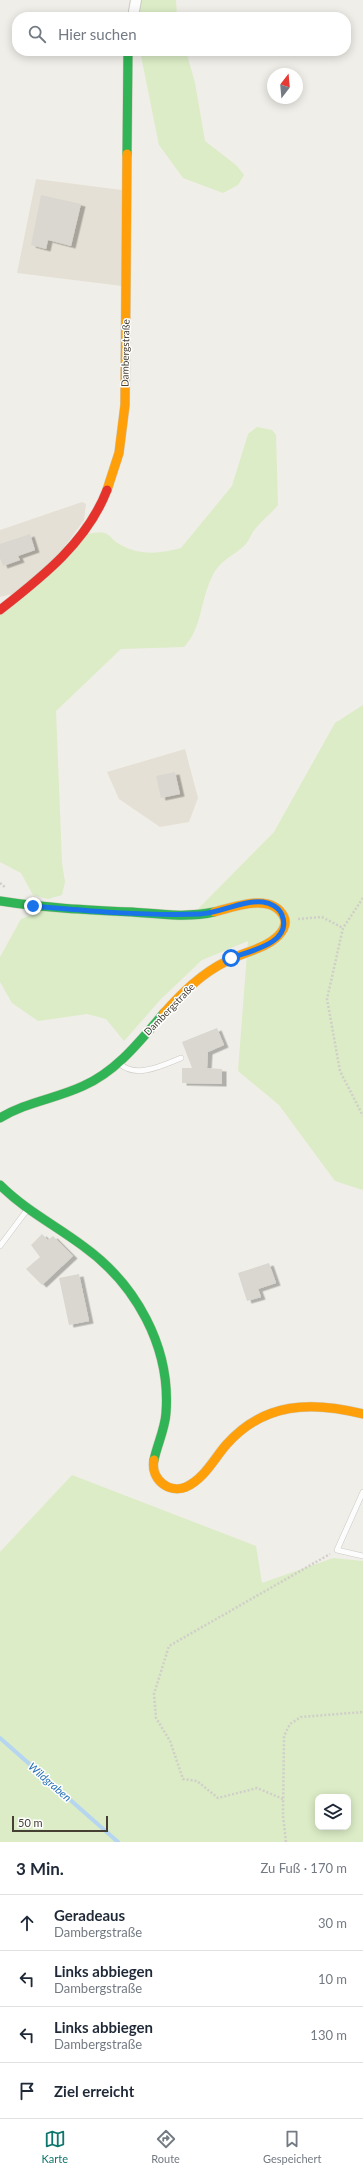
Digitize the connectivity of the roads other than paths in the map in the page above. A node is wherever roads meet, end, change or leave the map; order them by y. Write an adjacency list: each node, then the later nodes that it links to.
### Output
1 (136, 0): 2 (street)
2 (134, 12)
3 (128, 56): 4 (street, Dambergstraße)
4 (0, 610)
5 (0, 901): 7 (street, Dambergstraße)
6 (181, 1058): 7 (lane)
7 (118, 1062): 8 (street, Dambergstraße)
8 (0, 1118)
9 (0, 1185): 10 (street)
10 (28, 1208): 11 (lane); 12 (street)
11 (0, 1246)
12 (363, 1414)
13 (363, 1492): 14 (lane)
14 (363, 1556)

